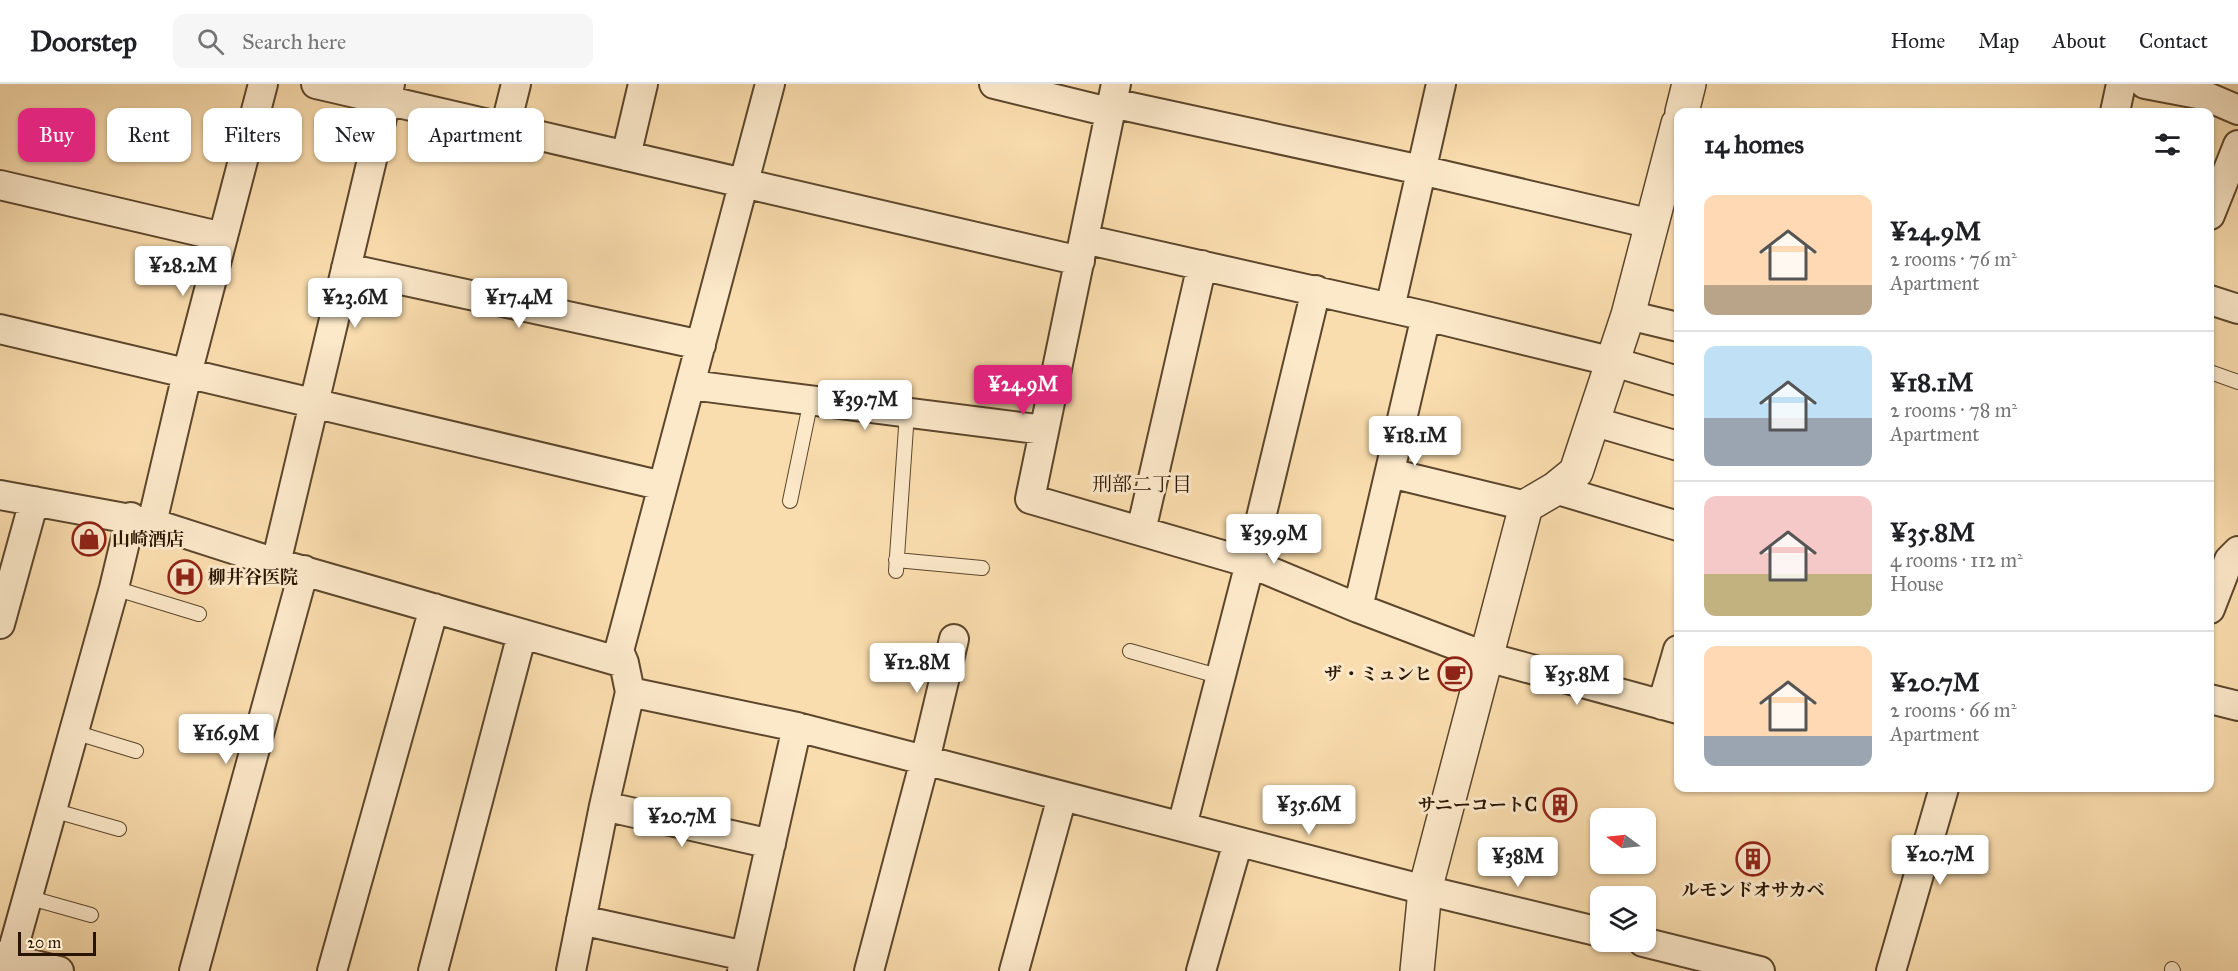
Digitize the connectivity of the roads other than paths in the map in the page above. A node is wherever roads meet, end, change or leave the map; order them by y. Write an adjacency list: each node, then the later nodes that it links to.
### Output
1 (263, 84): 26 (street)
2 (316, 84): 11 (street)
3 (516, 84): 14 (street)
4 (643, 84): 20 (street)
5 (770, 84): 22 (street)
6 (994, 84): 12 (street)
7 (1441, 84): 21 (street)
8 (2121, 84): 15 (street)
9 (2145, 84): 10 (street)
10 (2205, 90): 16 (street)
11 (388, 92): 13 (street); 29 (street)
12 (1112, 100): 21 (street); 27 (street)
13 (440, 108)
14 (510, 108)
15 (2116, 108)
16 (2238, 110)
17 (544, 137): 20 (street)
18 (2238, 145): 24 (street)
19 (1674, 150): 25 (street)
20 (626, 156): 22 (street)
21 (1421, 170): 25 (street); 32 (street)
22 (744, 183): 27 (street); 38 (street)
23 (0, 184): 26 (street)
24 (2214, 205)
25 (1653, 224): 34 (street)
26 (223, 237): 41 (street)
27 (1082, 250): 28 (street); 49 (street)
28 (1202, 265): 30 (street); 60 (street)
29 (346, 268): 38 (street); 46 (street)
30 (1316, 290): 32 (street); 63 (street)
31 (2214, 301): 33 (street)
32 (1390, 308): 35 (street)
33 (2238, 309)
34 (1628, 315): 36 (street); 39 (street)
35 (1426, 316): 39 (street); 51 (street)
36 (1674, 326)
37 (0, 328): 41 (street)
38 (701, 345): 44 (street)
39 (1614, 362): 42 (street); 48 (street)
40 (2214, 373): 43 (lane)
41 (187, 374): 46 (street); 58 (street)
42 (1674, 380)
43 (2238, 382)
44 (691, 385): 45 (street); 52 (street)
45 (811, 400): 47 (street); 56 (lane)
46 (314, 404): 52 (street); 62 (street)
47 (908, 413): 49 (street); 64 (lane)
48 (1592, 421): 50 (street); 53 (street)
49 (1044, 430): 60 (street)
50 (1674, 445)
51 (1389, 473): 57 (street); 69 (street)
52 (663, 486): 76 (street)
53 (1555, 489): 57 (street); 59 (street)
54 (0, 495): 55 (street)
55 (34, 501): 58 (street); 71 (street)
56 (790, 501)
57 (1526, 506): 75 (street)
58 (142, 520): 62 (street); 66 (street)
59 (1674, 525)
60 (1141, 531): 63 (street)
61 (2238, 552): 67 (street)
62 (276, 563): 65 (street)
63 (1251, 563): 69 (street); 77 (street)
64 (982, 568)
65 (304, 570): 68 (street); 105 (street)
66 (114, 588): 70 (lane); 84 (street)
67 (2214, 599)
68 (434, 608): 72 (street); 106 (street)
69 (1358, 608): 75 (street)
70 (199, 614)
71 (0, 624)
72 (522, 634): 76 (street); 107 (street)
73 (954, 639): 86 (street)
74 (1130, 651): 77 (lane)
75 (1487, 657): 82 (street); 95 (street)
76 (624, 663): 79 (street)
77 (1221, 677): 91 (street)
78 (1674, 678): 82 (street)
79 (630, 692): 83 (street); 89 (street)
80 (2214, 700): 81 (street)
81 (2238, 706)
82 (1670, 707)
83 (797, 727): 86 (street); 94 (street)
84 (74, 732): 85 (lane); 90 (street)
85 (136, 751)
86 (925, 760): 88 (street); 109 (street)
87 (1943, 792): 114 (street)
88 (1062, 797): 91 (street); 110 (street)
89 (604, 806): 94 (street); 98 (street)
90 (52, 810): 92 (lane); 96 (street)
91 (1182, 826): 93 (street)
92 (119, 829)
93 (1238, 842): 95 (street); 111 (street)
94 (771, 844): 102 (street)
95 (1425, 890): 99 (street); 112 (street)
96 (27, 897): 97 (lane); 101 (street)
97 (91, 915)
98 (581, 920): 102 (street); 108 (street)
99 (1590, 930)
100 (1656, 947): 103 (street)
101 (6, 962): 104 (street)
102 (744, 963)
103 (1699, 963): 113 (street)
104 (59, 971)
105 (194, 971)
106 (332, 971)
107 (434, 971)
108 (571, 971)
109 (869, 971)
110 (1014, 971)
111 (1201, 971)
112 (1417, 971)
113 (1760, 971)
114 (1891, 971)

